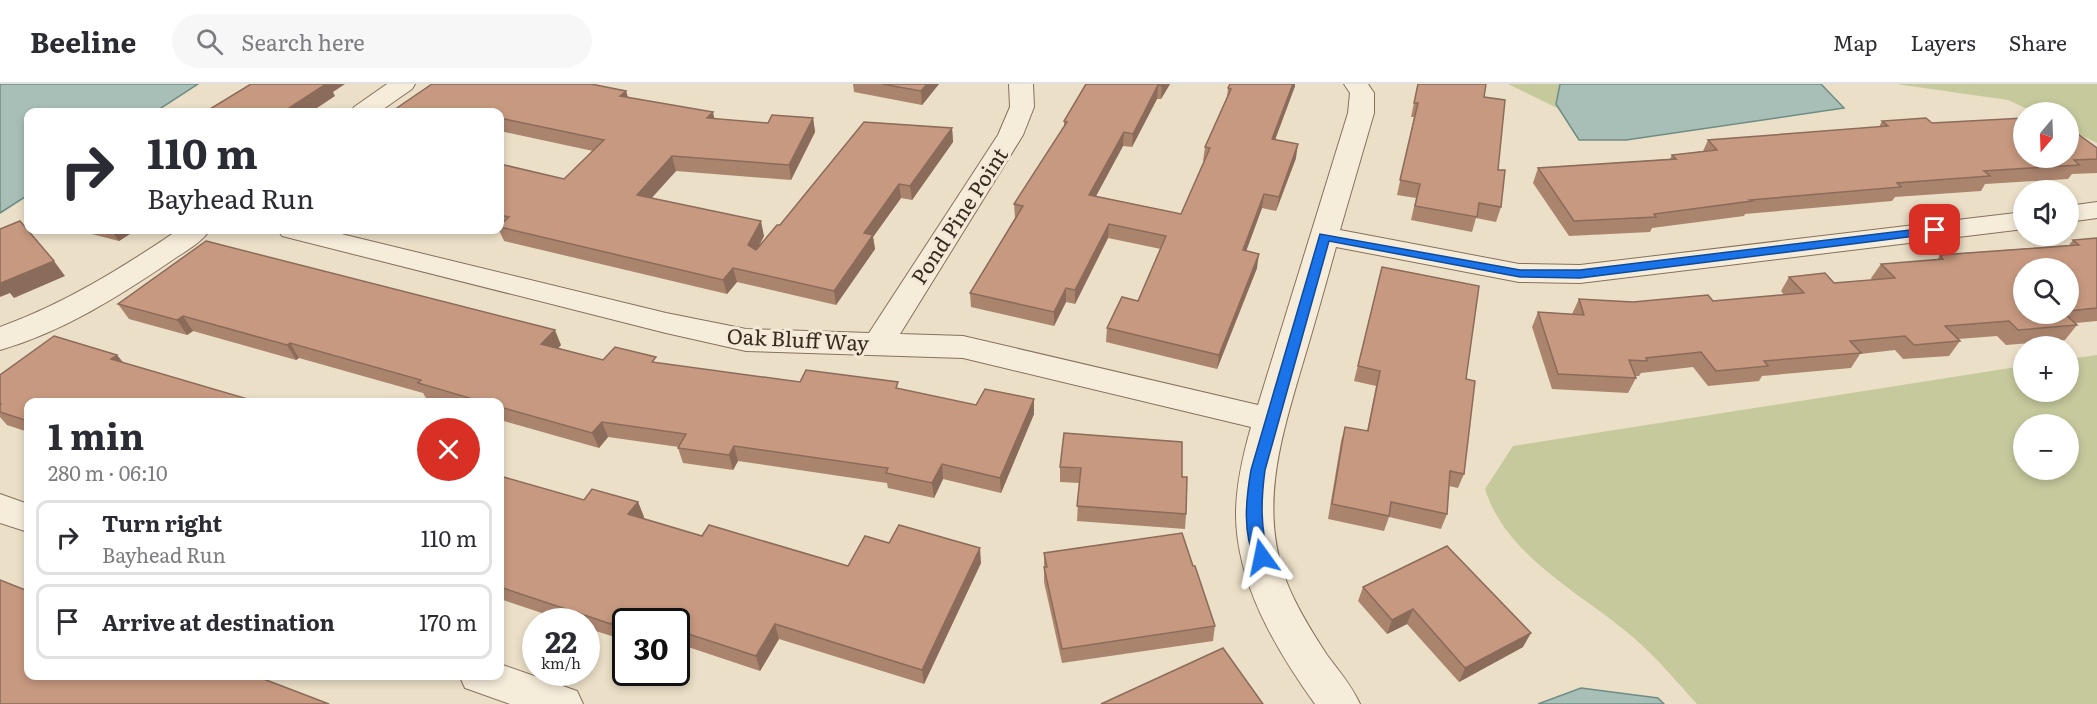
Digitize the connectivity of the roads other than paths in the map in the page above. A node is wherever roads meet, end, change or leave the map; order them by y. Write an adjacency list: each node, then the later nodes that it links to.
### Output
1 (404, 84): 4 (street)
2 (1021, 84): 12 (street, Pond Pine Point)
3 (1356, 84): 10 (street)
4 (369, 108)
5 (2097, 210): 6 (street)
6 (2079, 212)
7 (2013, 220): 10 (street)
8 (190, 234): 11 (street)
9 (308, 234): 12 (street, Oak Bluff Way)
10 (1324, 236): 13 (street)
11 (0, 339)
12 (879, 342): 13 (street, Oak Bluff Way)
13 (1271, 420): 18 (street)
14 (0, 508): 15 (street)
15 (24, 517)
16 (493, 680): 17 (street)
17 (562, 704)
18 (1339, 704)

